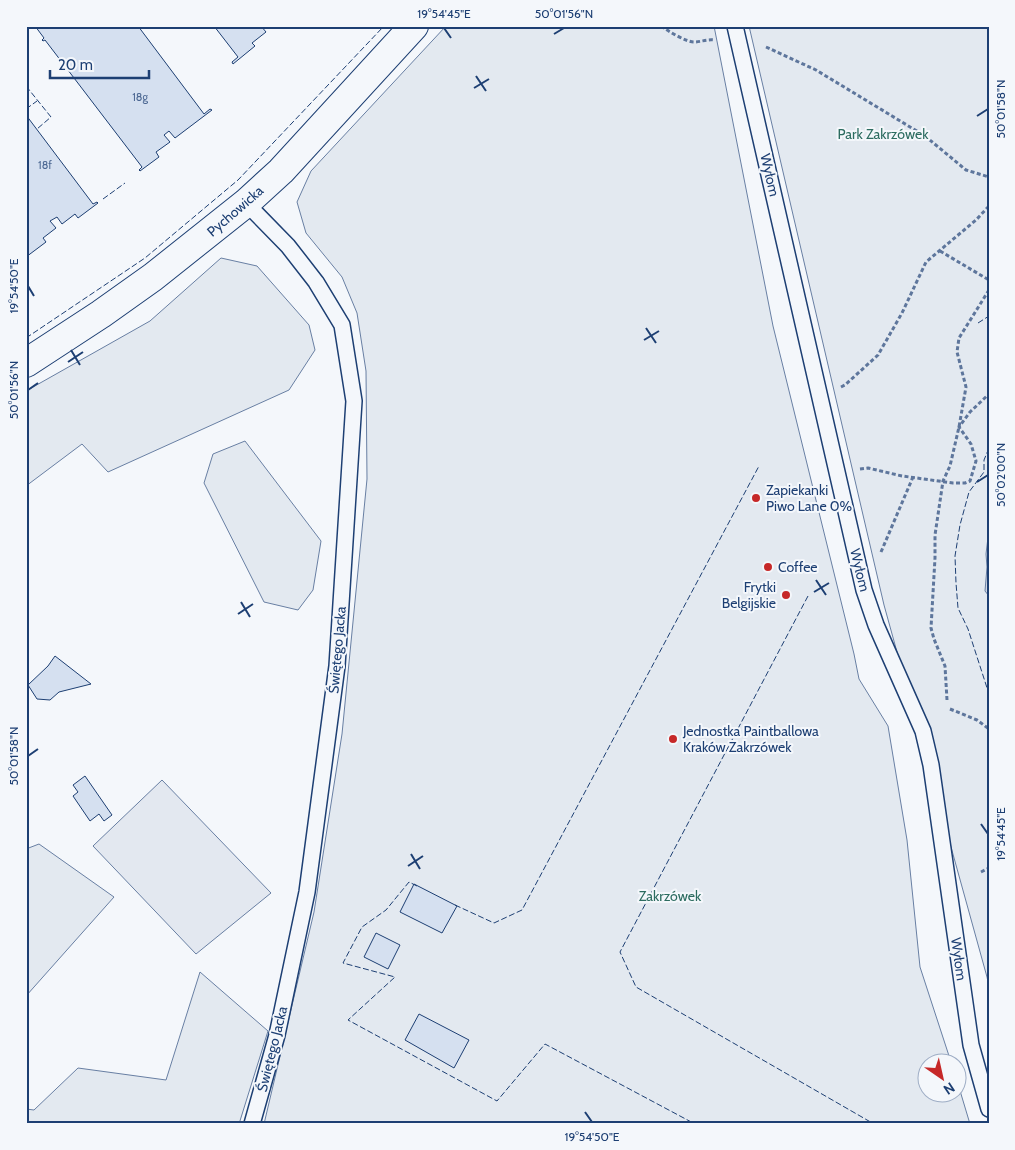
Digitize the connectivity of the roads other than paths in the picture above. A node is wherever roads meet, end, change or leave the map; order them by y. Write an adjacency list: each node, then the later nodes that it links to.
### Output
1 (414, 26): 3 (street, Pychowicka)
2 (735, 26): 5 (lane, Wyłom)
3 (246, 203): 4 (street, Pychowicka); 6 (lane, Świętego Jacka)
4 (26, 363)
5 (989, 1108)
6 (252, 1124)

